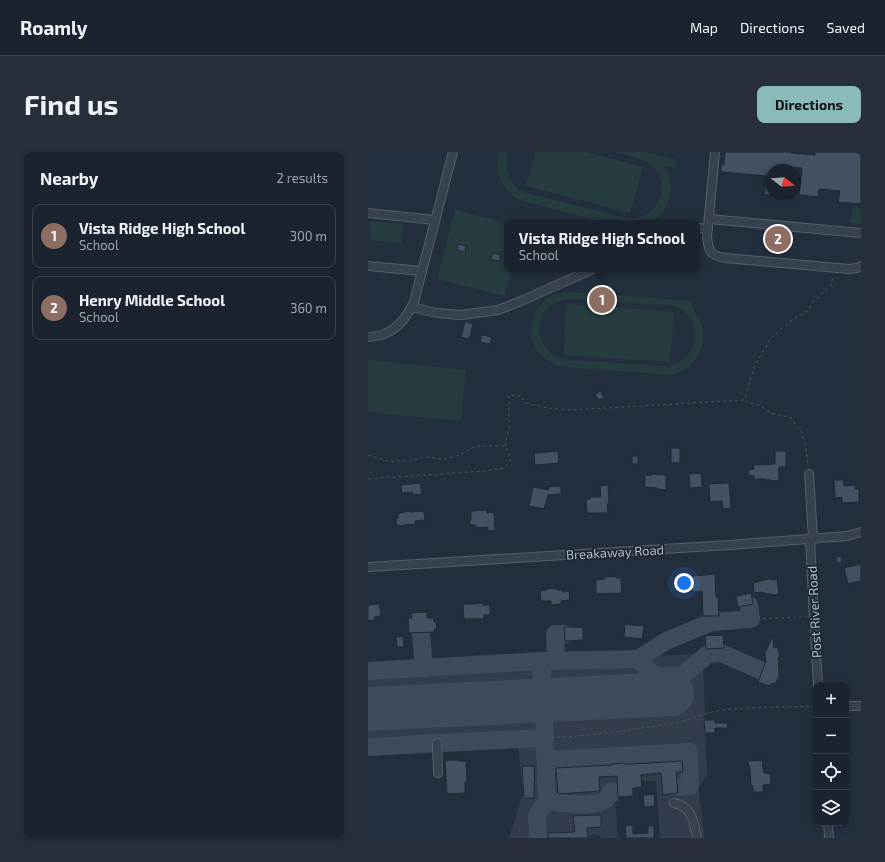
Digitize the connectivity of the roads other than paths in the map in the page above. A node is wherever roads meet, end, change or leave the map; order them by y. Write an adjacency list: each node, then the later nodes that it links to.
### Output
1 (453, 152): 5 (street)
2 (715, 152): 4 (street)
3 (368, 213): 5 (street)
4 (709, 219): 7 (street); 8 (street)
5 (435, 220): 11 (street)
6 (700, 228): 7 (street)
7 (708, 229): 10 (street)
8 (861, 233)
9 (368, 266): 11 (street)
10 (861, 266)
11 (422, 271): 13 (street)
12 (586, 272): 13 (street)
13 (412, 307): 14 (street)
14 (368, 337)
15 (809, 474): 17 (street, Post River Road)
16 (861, 532): 17 (street, Breakaway Road)
17 (811, 538): 18 (street, Breakaway Road); 19 (street, Post River Road)
18 (368, 567)
19 (818, 682)
20 (849, 706): 21 (street)
21 (861, 706)
22 (437, 743): 23 (street)
23 (438, 773)
24 (674, 803): 26 (street)
25 (828, 826): 27 (street)
26 (697, 838)
27 (829, 838)

